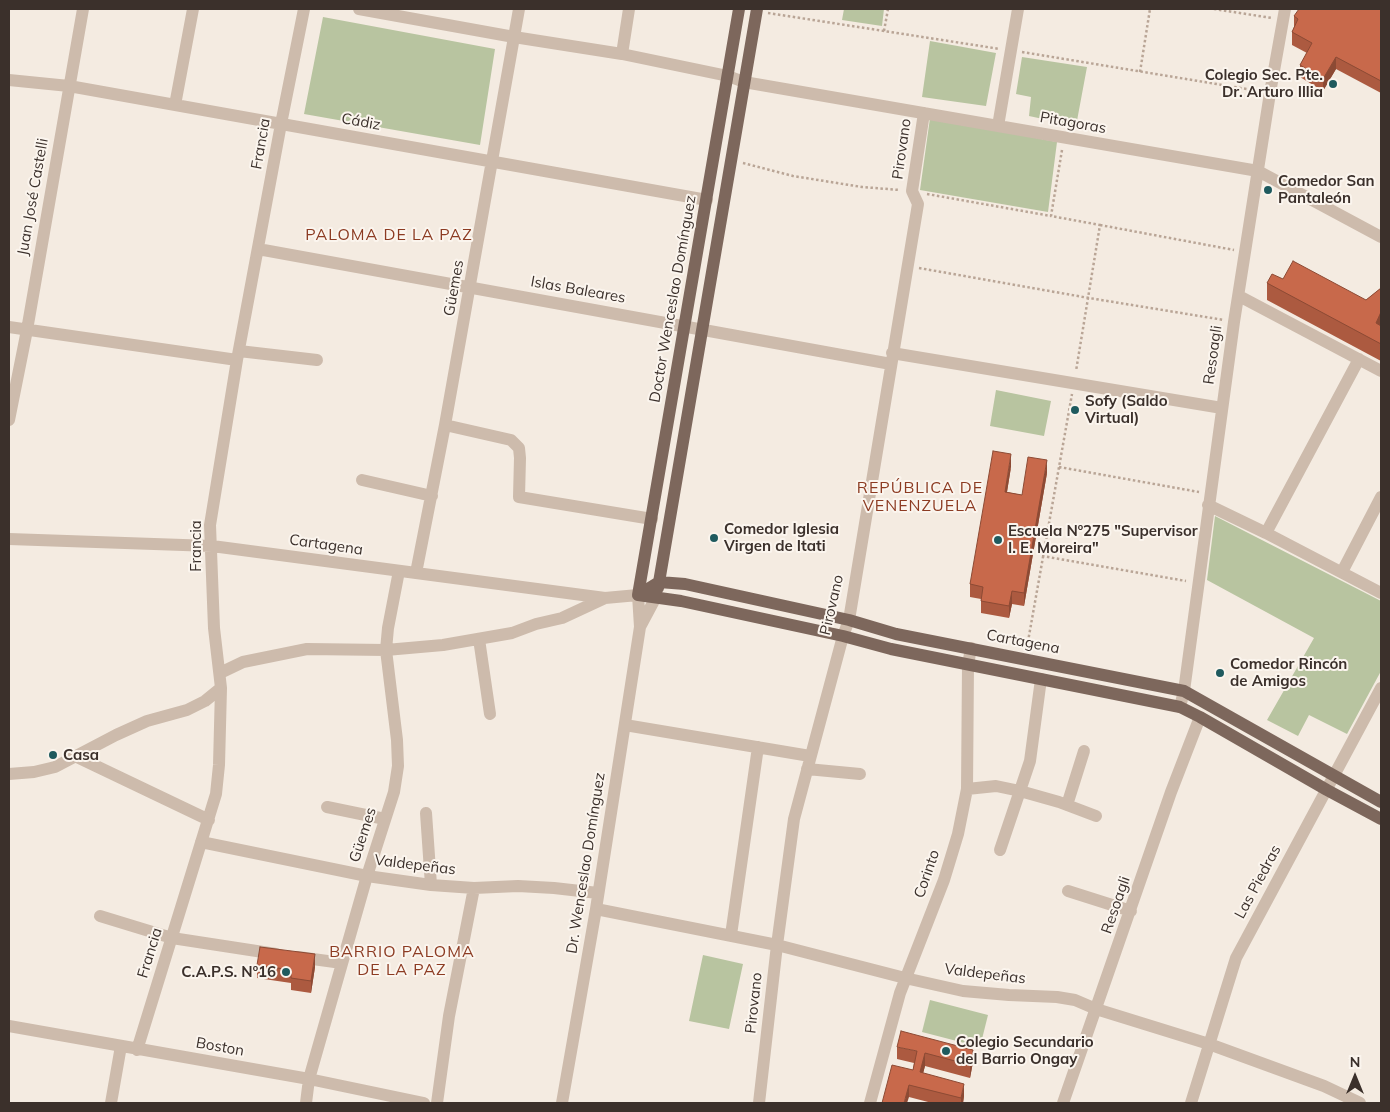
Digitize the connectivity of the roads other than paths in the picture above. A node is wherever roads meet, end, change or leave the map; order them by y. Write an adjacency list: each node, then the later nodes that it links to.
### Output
1 (82, 9): 17 (street, Juan José Castelli)
2 (193, 9): 18 (street)
3 (304, 9): 20 (street, Francia)
4 (359, 9): 10 (street, Pitagoras)
5 (519, 9): 12 (street, Güemes)
6 (629, 9): 13 (street)
7 (739, 9): 14 (main road, Doctor Wenceslao Domínguez)
8 (757, 9): 16 (main road)
9 (1018, 9): 21 (street)
10 (411, 14): 12 (street, Pitagoras)
11 (1284, 14): 23 (street, Resoagli)
12 (514, 37): 13 (street, Pitagoras); 22 (street, Güemes)
13 (622, 54): 14 (street, Pitagoras)
14 (728, 76): 16 (street, Pitagoras); 24 (main road, Doctor Wenceslao Domínguez)
15 (9, 80): 17 (street, Cádiz)
16 (744, 82): 19 (street, Pitagoras); 32 (main road)
17 (69, 86): 18 (street, Cádiz); 31 (street, Juan José Castelli)
18 (176, 105): 20 (street, Cádiz)
19 (924, 114): 21 (street, Pitagoras); 34 (street, Pirovano)
20 (281, 124): 22 (street, Cádiz); 26 (street, Francia)
21 (998, 126): 23 (street, Pitagoras)
22 (493, 162): 24 (street, Cádiz); 27 (street, Güemes)
23 (1258, 171): 25 (street, Pitagoras); 28 (street, Resoagli)
24 (707, 200): 30 (main road, Doctor Wenceslao Domínguez)
25 (1381, 238)
26 (258, 249): 27 (street, Islas Baleares); 33 (street, Francia)
27 (470, 287): 30 (street, Islas Baleares); 40 (street, Güemes)
28 (1239, 296): 35 (street); 38 (street, Resoagli)
29 (9, 327): 31 (street)
30 (685, 327): 32 (street, Islas Baleares); 45 (main road, Doctor Wenceslao Domínguez)
31 (27, 330): 33 (street); 39 (street, Juan José Castelli)
32 (702, 330): 34 (street, Islas Baleares); 52 (main road)
33 (238, 356): 36 (street); 48 (street, Francia)
34 (892, 358): 38 (street, Islas Baleares); 57 (street, Pirovano)
35 (1359, 359): 37 (street); 46 (street)
36 (317, 360)
37 (1381, 371)
38 (1222, 408): 44 (street, Resoagli)
39 (9, 420)
40 (446, 425): 42 (street, Güemes); 45 (street)
41 (362, 480): 42 (street)
42 (432, 496): 51 (street, Güemes)
43 (1381, 497): 50 (street)
44 (1209, 500): 46 (street); 68 (street, Resoagli)
45 (652, 518): 54 (main road, Doctor Wenceslao Domínguez)
46 (1266, 533): 50 (street)
47 (9, 539): 48 (street, Cartagena)
48 (212, 546): 49 (street, Cartagena); 64 (street, Francia)
49 (399, 570): 51 (street, Cartagena); 62 (street, Güemes)
50 (1342, 572): 53 (street)
51 (416, 573): 56 (street, Cartagena)
52 (658, 582): 54 (main road, Cartagena); 55 (main road); 57 (main road, Cartagena)
53 (1381, 593)
54 (638, 595): 55 (main road, Cartagena); 56 (street, Cartagena); 58 (street, Dr. Wenceslao Domínguez)
55 (656, 597): 58 (street, Dr. Wenceslao Domínguez); 59 (main road, Cartagena)
56 (605, 598): 60 (street)
57 (849, 620): 59 (street, Pirovano); 61 (main road, Cartagena)
58 (640, 627): 72 (street, Dr. Wenceslao Domínguez)
59 (842, 636): 63 (main road, Cartagena); 76 (street, Pirovano)
60 (479, 639): 62 (street); 70 (street)
61 (971, 648): 63 (street, Corinto); 68 (main road, Cartagena)
62 (386, 650): 64 (street); 89 (street, Güemes)
63 (968, 665): 65 (main road, Cartagena); 81 (street, Corinto)
64 (220, 673): 66 (street, Francia)
65 (1041, 679): 69 (main road, Cartagena); 83 (street)
66 (221, 688): 75 (street); 91 (street, Francia)
67 (1381, 688): 80 (street, Las Piedras)
68 (1184, 692): 69 (street, Resoagli); 80 (main road, Cartagena)
69 (1180, 707): 71 (main road, Cartagena)
70 (490, 714)
71 (1200, 717): 82 (main road, Cartagena); 100 (street, Resoagli)
72 (625, 726): 73 (street); 98 (street, Dr. Wenceslao Domínguez)
73 (758, 747): 76 (street); 102 (street)
74 (1084, 751): 85 (street)
75 (75, 756): 78 (street); 91 (street)
76 (810, 756): 77 (street, Pirovano)
77 (807, 769): 79 (street); 104 (street, Pirovano)
78 (9, 774)
79 (860, 774)
80 (1335, 777): 82 (street, Las Piedras); 84 (main road, Cartagena)
81 (967, 788): 83 (street); 106 (street, Corinto)
82 (1327, 790): 90 (main road, Cartagena); 109 (street, Las Piedras)
83 (1020, 791): 85 (street); 93 (street)
84 (1381, 802)
85 (1067, 805): 88 (street)
86 (327, 807): 89 (street)
87 (426, 813): 95 (street)
88 (1096, 816)
89 (385, 819): 94 (street, Güemes)
90 (1381, 819)
91 (209, 820): 92 (street, Francia)
92 (201, 842): 94 (street, Valdepeñas); 103 (street, Francia)
93 (1000, 850)
94 (367, 876): 95 (street, Valdepeñas); 105 (street, Güemes)
95 (431, 884): 96 (street, Valdepeñas)
96 (474, 888): 98 (street, Valdepeñas); 116 (street)
97 (1068, 890): 100 (street)
98 (598, 893): 99 (street, Dr. Wenceslao Domínguez)
99 (596, 909): 102 (street, Valdepeñas); 117 (street, Dr. Wenceslao Domínguez)
100 (1131, 911): 107 (street, Resoagli)
101 (100, 916): 103 (street)
102 (731, 935): 104 (street, Valdepeñas)
103 (172, 938): 105 (street); 111 (street, Francia)
104 (776, 945): 106 (street, Valdepeñas); 118 (street, Pirovano)
105 (342, 963): 112 (street, Güemes)
106 (905, 978): 107 (street, Valdepeñas); 119 (street, Corinto)
107 (1096, 1009): 109 (street, Valdepeñas); 120 (street, Resoagli)
108 (9, 1026): 110 (street, Boston)
109 (1209, 1044): 121 (street, Las Piedras); 122 (street, Valdepeñas)
110 (121, 1046): 111 (street, Boston); 113 (street)
111 (137, 1050): 112 (street, Boston)
112 (309, 1080): 114 (street, Güemes); 115 (street, Boston)
113 (110, 1103)
114 (306, 1103)
115 (424, 1103)
116 (437, 1103)
117 (562, 1103)
118 (759, 1103)
119 (870, 1103)
120 (1063, 1103)
121 (1191, 1103)
122 (1360, 1103)

